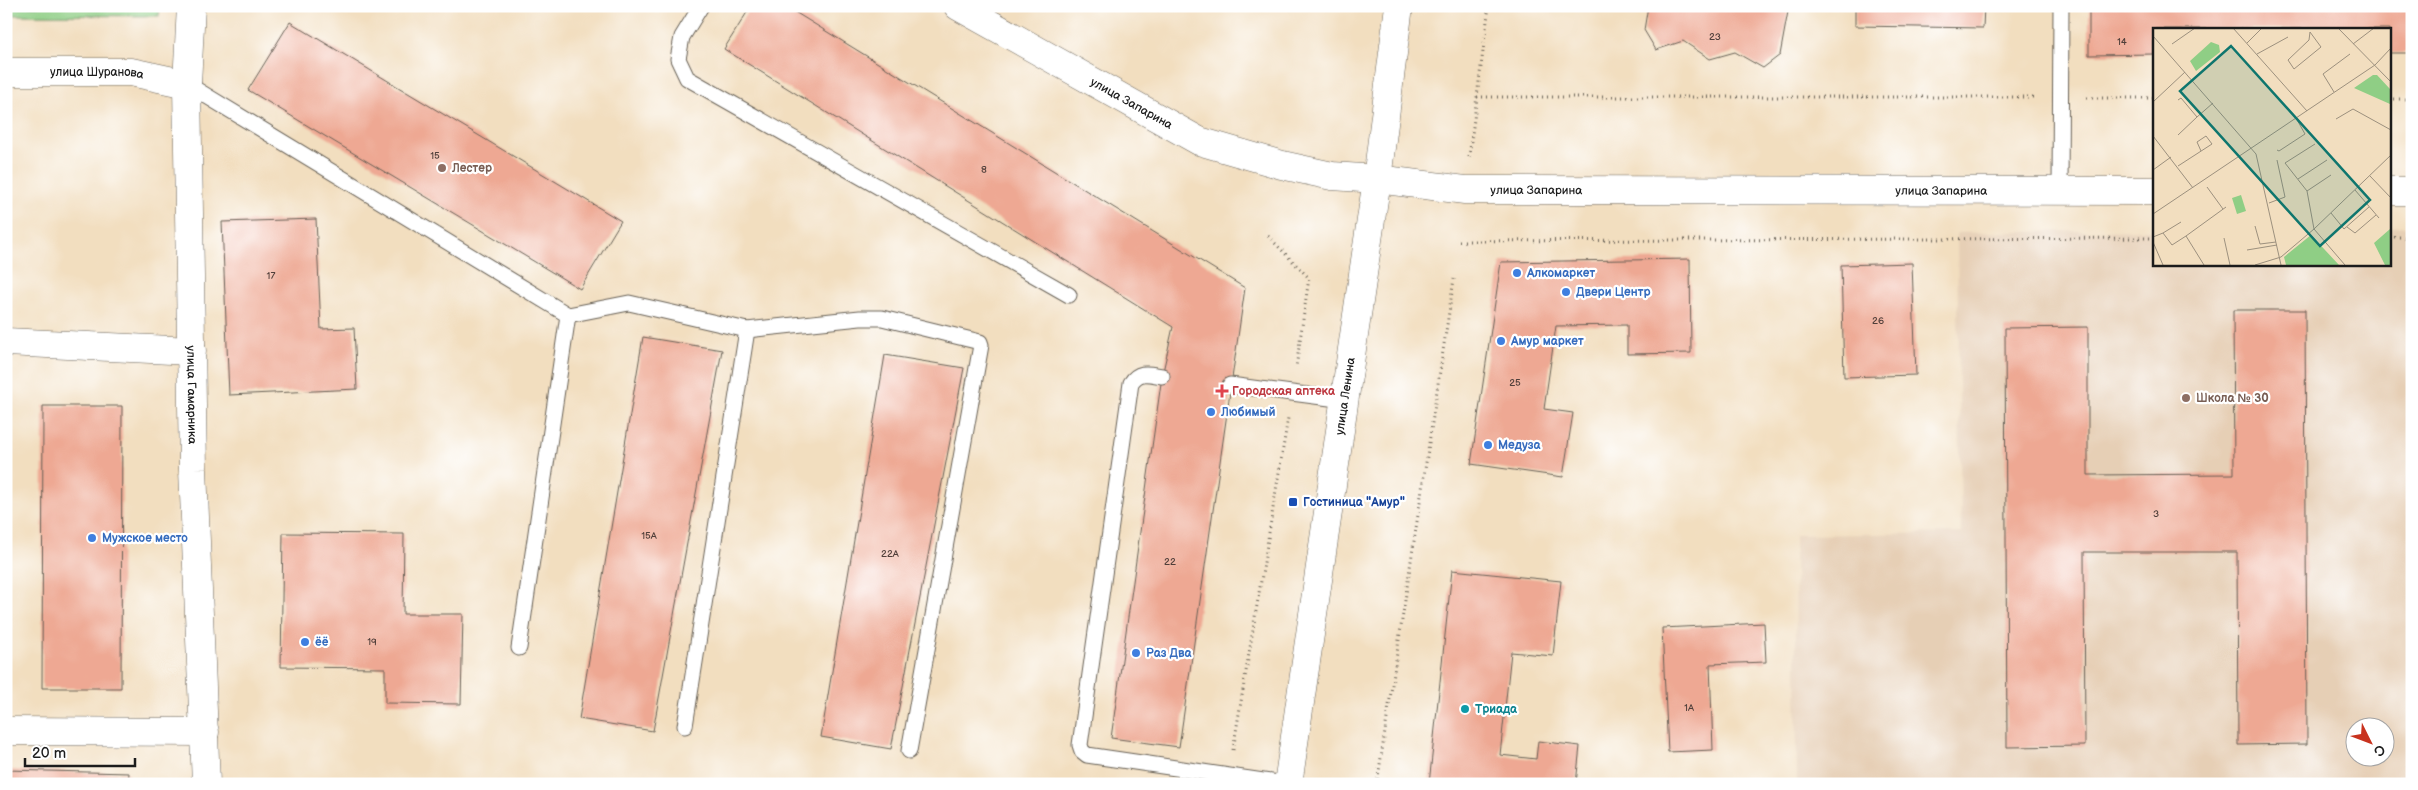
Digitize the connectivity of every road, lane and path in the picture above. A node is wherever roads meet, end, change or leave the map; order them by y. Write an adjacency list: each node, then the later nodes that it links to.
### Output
1 (191, 6): 8 (main road, улица Гамарника)
2 (701, 6): 26 (lane)
3 (958, 6): 15 (main road, улица Запарина)
4 (1399, 6): 15 (main road, улица Ленина)
5 (1489, 6): 9 (path)
6 (2060, 6): 10 (lane)
7 (6, 72): 8 (main road, улица Шуранова)
8 (187, 84): 27 (lane); 30 (main road, улица Гамарника)
9 (1477, 97): 10 (path); 14 (path)
10 (2060, 98): 11 (path); 16 (lane)
11 (2153, 98)
12 (2390, 99): 13 (path)
13 (2412, 99)
14 (1468, 162)
15 (1377, 179): 16 (main road, улица Запарина); 34 (main road, улица Ленина)
16 (2060, 190): 17 (main road, улица Запарина)
17 (2153, 191)
18 (2390, 191): 19 (main road)
19 (2412, 191)
20 (1268, 236): 33 (path)
21 (2390, 237): 22 (path)
22 (2412, 237)
23 (2153, 238): 24 (path)
24 (1459, 241)
25 (1454, 279): 43 (path)
26 (1069, 295)
27 (568, 315): 28 (lane); 35 (lane)
28 (747, 330): 36 (lane); 39 (lane)
29 (6, 342): 30 (main road)
30 (192, 351): 38 (main road, улица Гамарника)
31 (1162, 376): 40 (lane)
32 (1230, 385): 33 (lane)
33 (1292, 393): 34 (lane); 40 (path)
34 (1345, 400): 42 (main road, улица Ленина)
35 (519, 648)
36 (686, 726)
37 (6, 731): 38 (main road)
38 (205, 732): 41 (main road, улица Гамарника)
39 (909, 751)
40 (1229, 776): 42 (lane)
41 (206, 784)
42 (1286, 784)
43 (1377, 784)

